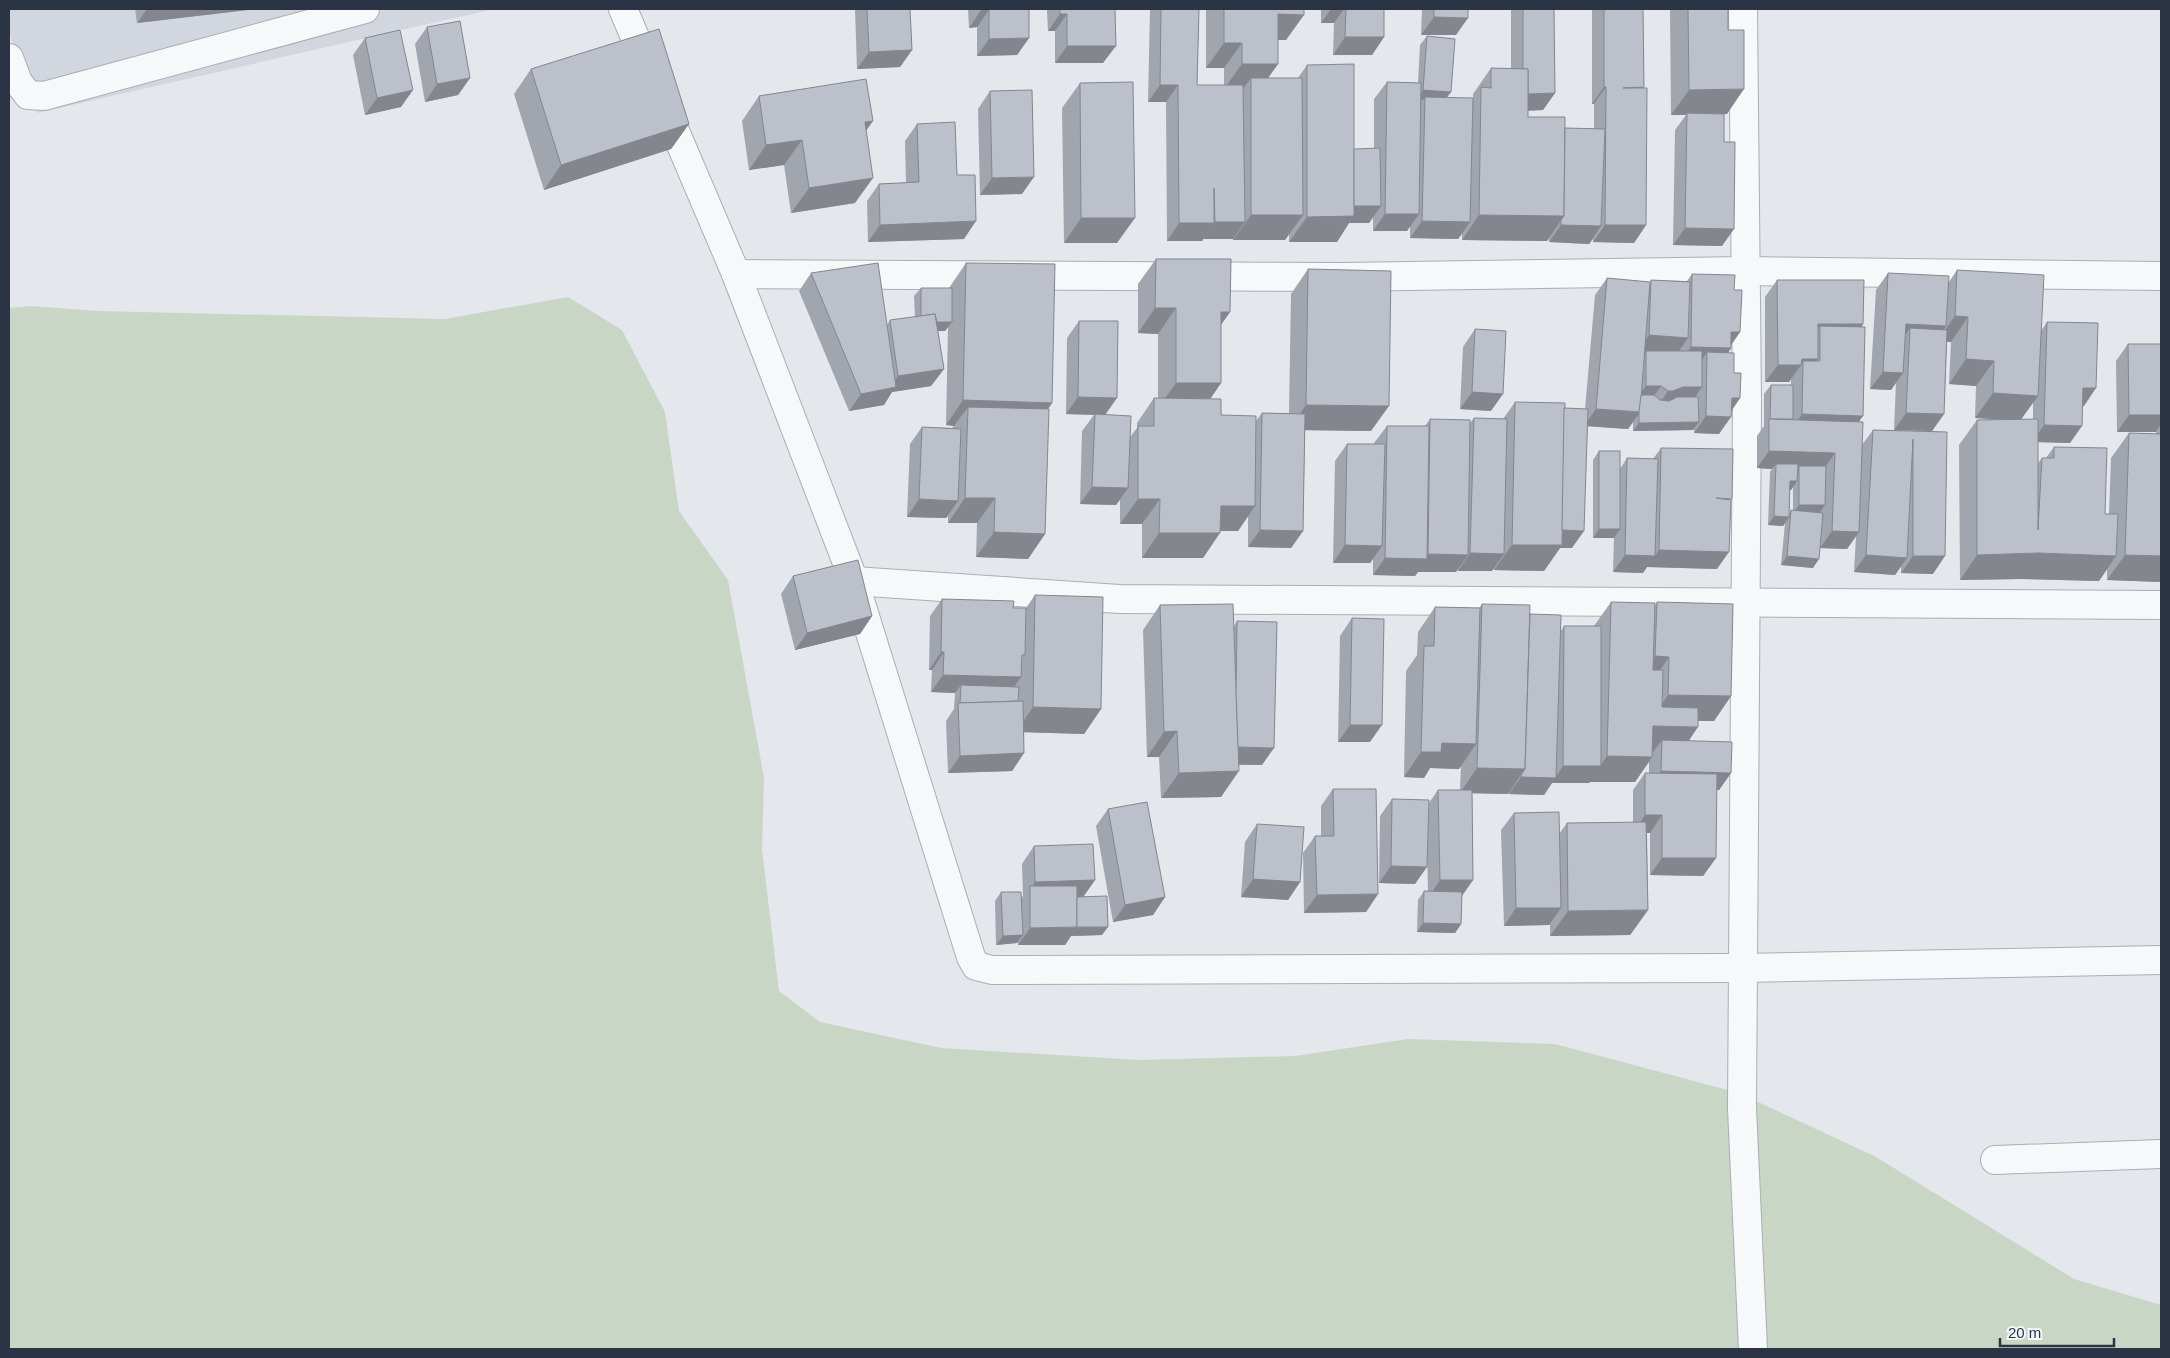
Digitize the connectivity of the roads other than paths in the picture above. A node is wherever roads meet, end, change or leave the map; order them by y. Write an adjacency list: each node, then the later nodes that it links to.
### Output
1 (365, 9): 4 (street)
2 (623, 9): 6 (street)
3 (1743, 9): 5 (street)
4 (9, 58)
5 (1746, 271): 6 (street); 7 (street); 9 (street)
6 (736, 274): 8 (street)
7 (2161, 276)
8 (854, 581): 9 (street); 12 (street)
9 (1745, 604): 10 (street); 12 (street)
10 (2161, 605)
11 (2161, 960): 12 (street)
12 (1743, 968): 15 (street)
13 (2161, 1154): 14 (street)
14 (1995, 1160)
15 (1753, 1349)

